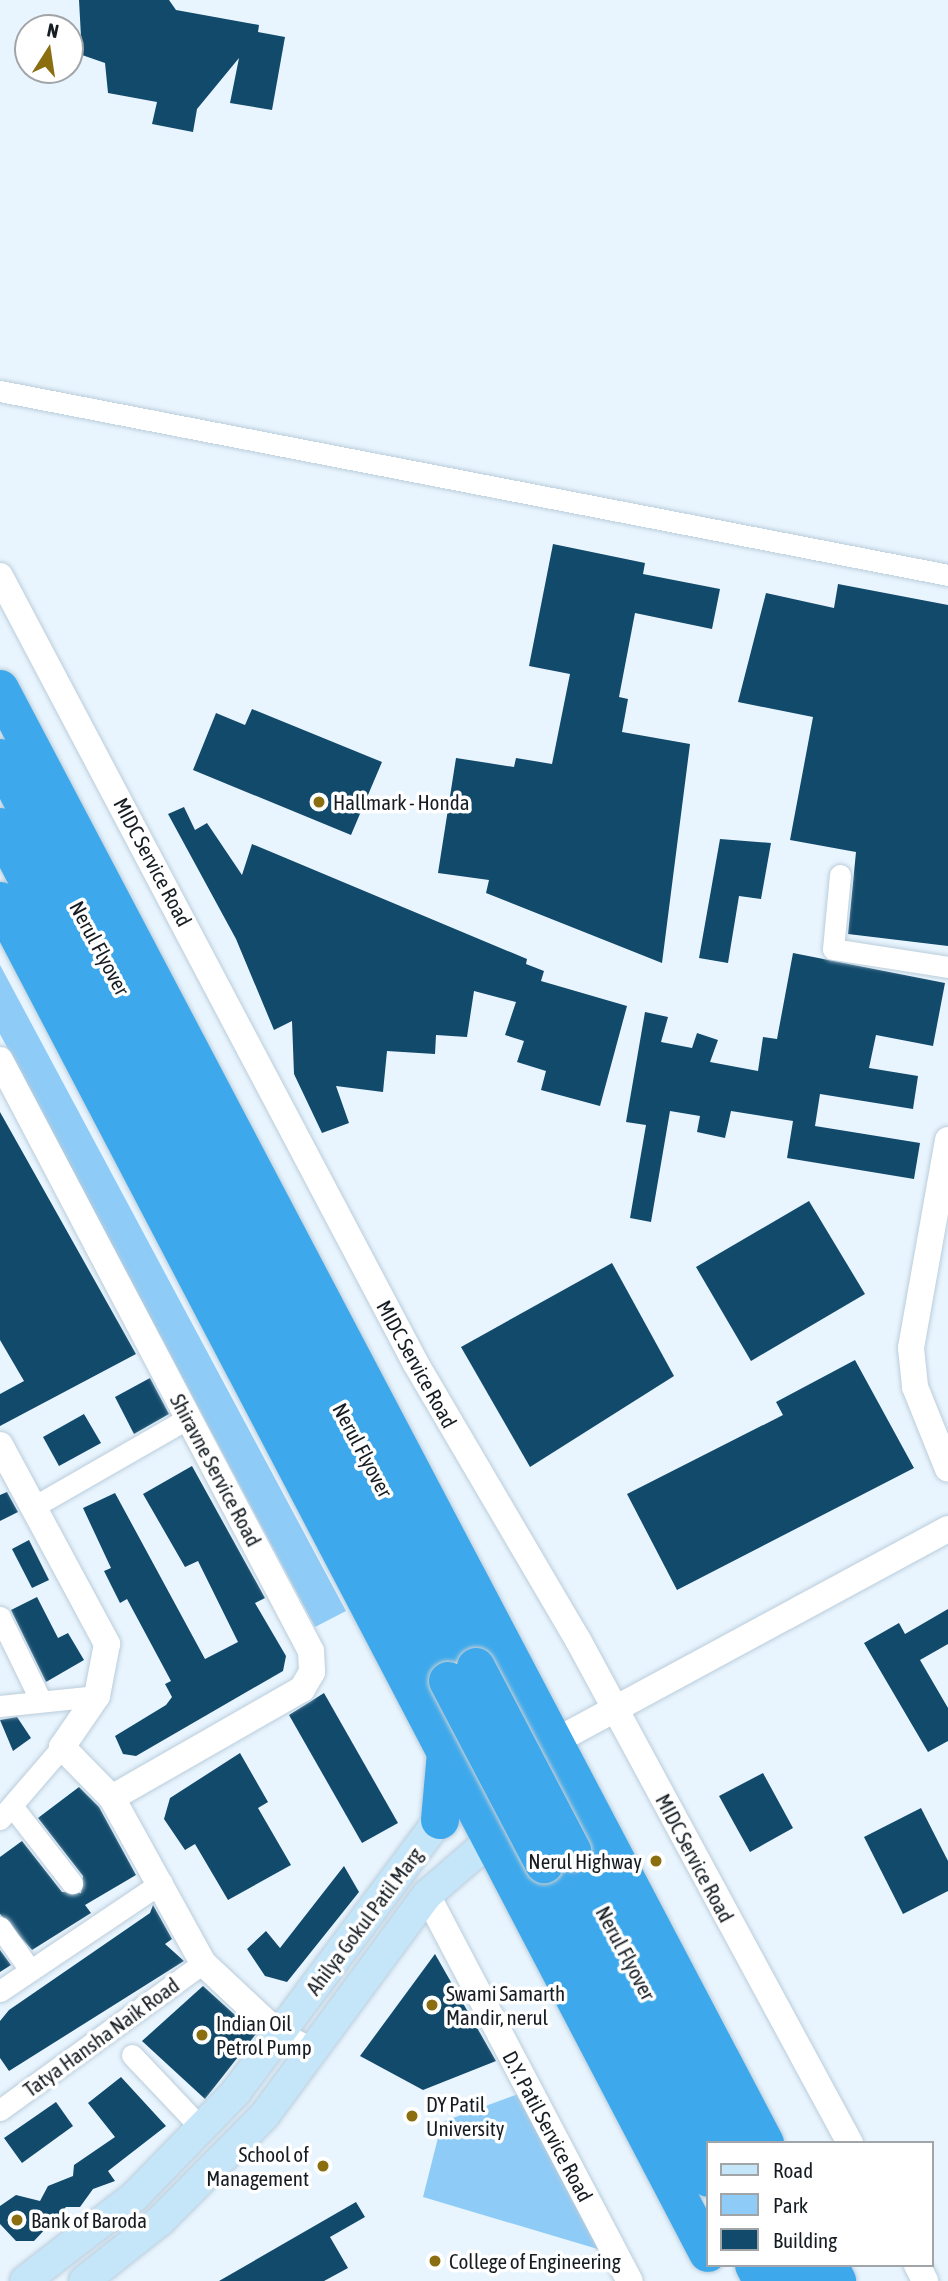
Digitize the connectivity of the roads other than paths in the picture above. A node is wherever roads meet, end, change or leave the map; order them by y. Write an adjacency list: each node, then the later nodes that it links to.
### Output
1 (0, 391): 2 (street)
2 (948, 575)
3 (0, 576): 22 (street, MIDC Service Road)
4 (0, 689): 23 (highway)
5 (0, 758): 18 (highway, Nerul Flyover)
6 (0, 827): 18 (highway, Nerul Flyover)
7 (840, 875): 9 (street)
8 (0, 901): 25 (highway)
9 (948, 967)
10 (0, 1060): 12 (street, Shiravne Service Road)
11 (948, 1140): 13 (street)
12 (188, 1418): 15 (street); 26 (street, Shiravne Service Road)
13 (946, 1458)
14 (4, 1462): 15 (street)
15 (36, 1506): 19 (street)
16 (948, 1529): 22 (street)
17 (0, 1617): 20 (street)
18 (462, 1674): 30 (highway, Nerul Flyover, bridge)
19 (97, 1696): 20 (street); 24 (street)
20 (40, 1699): 21 (street)
21 (0, 1706)
22 (615, 1709): 23 (street); 45 (street, MIDC Service Road)
23 (555, 1742): 25 (main road); 29 (main road, Ahilya Gokul Patil Marg); 44 (highway)
24 (62, 1747): 26 (street); 27 (street)
25 (453, 1765): 28 (highway); 29 (highway)
26 (112, 1798): 31 (street)
27 (6, 1812): 32 (street)
28 (440, 1820): 38 (main road, Ahilya Gokul Patil Marg)
29 (478, 1838): 30 (highway); 33 (main road, Ahilya Gokul Patil Marg)
30 (543, 1866): 43 (highway, Nerul Flyover); 46 (highway, Nerul Flyover); 47 (highway)
31 (162, 1882): 35 (street); 36 (street)
32 (72, 1883)
33 (427, 1895): 39 (main road, Ahilya Gokul Patil Marg); 50 (street, D.Y. Patil Service Road)
34 (0, 1927): 36 (street)
35 (203, 1963): 38 (street); 41 (street, Tatya Hansha Naik Road)
36 (30, 1970): 37 (street)
37 (0, 1991)
38 (280, 2035): 39 (street); 42 (main road, Ahilya Gokul Patil Marg)
39 (312, 2051): 49 (main road, Ahilya Gokul Patil Marg)
40 (132, 2055): 42 (street)
41 (0, 2110)
42 (201, 2128): 48 (main road, Ahilya Gokul Patil Marg)
43 (724, 2141)
44 (764, 2141)
45 (849, 2141)
46 (706, 2174)
47 (706, 2248)
48 (25, 2281)
49 (84, 2281)
50 (630, 2281)

